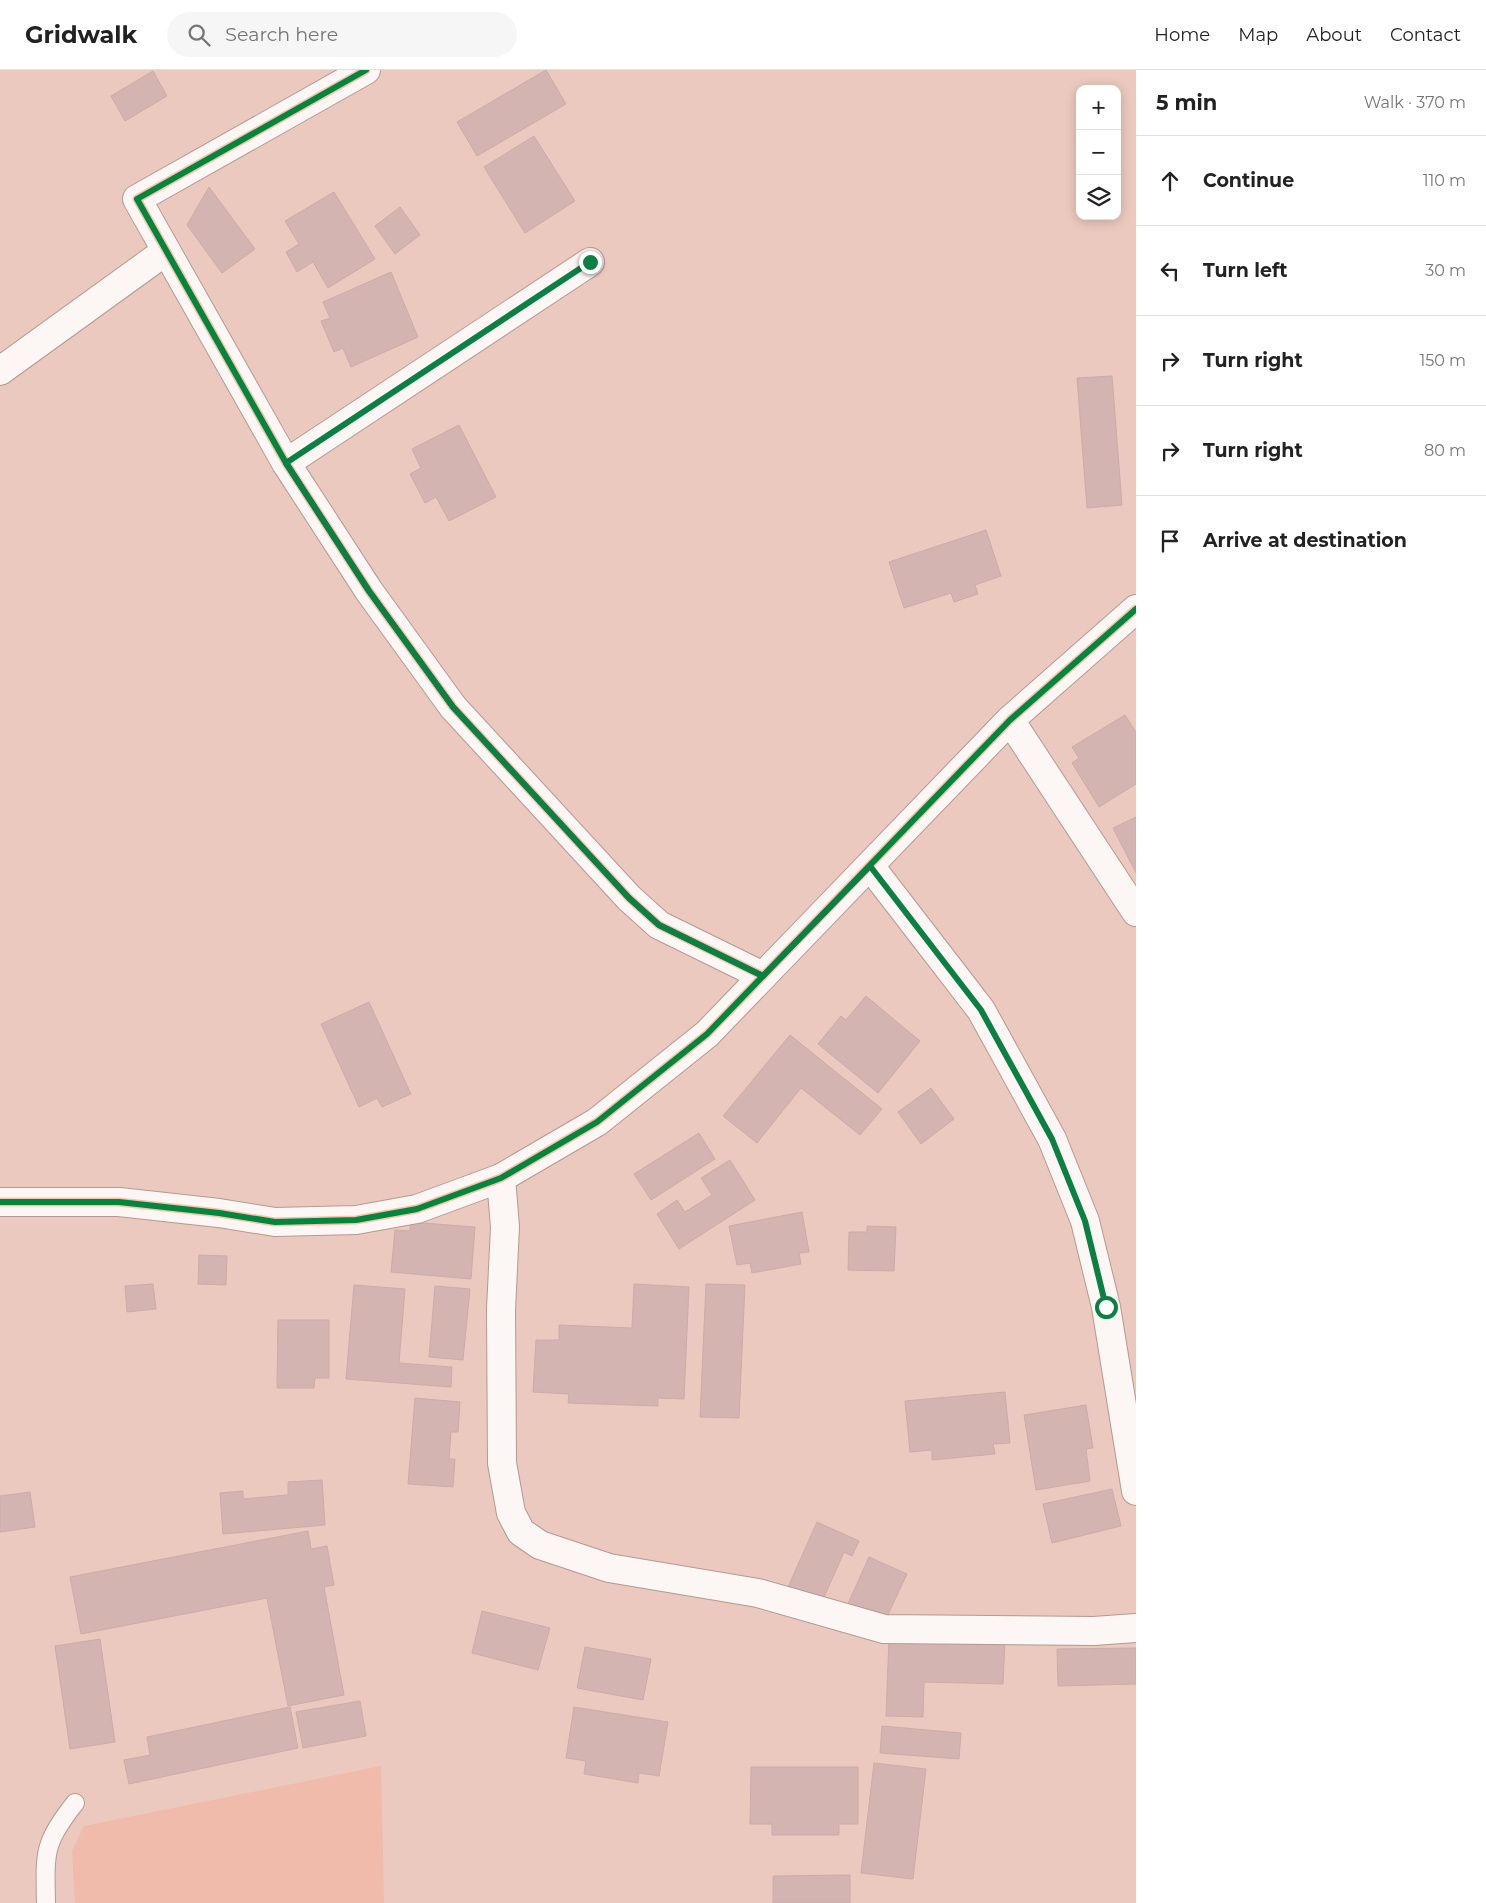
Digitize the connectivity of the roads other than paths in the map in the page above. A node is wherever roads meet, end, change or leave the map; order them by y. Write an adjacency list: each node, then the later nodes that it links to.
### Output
1 (366, 70): 2 (street)
2 (166, 251): 4 (street); 5 (street)
3 (590, 262): 5 (street)
4 (0, 371)
5 (286, 463): 10 (street)
6 (1136, 609): 7 (street)
7 (1010, 720): 8 (street); 9 (street)
8 (870, 866): 10 (street); 13 (street)
9 (1136, 912)
10 (763, 976): 11 (street)
11 (500, 1178): 12 (street); 14 (street)
12 (0, 1202)
13 (1136, 1491)
14 (1136, 1628)
15 (75, 1803): 16 (lane)
16 (46, 1903)

